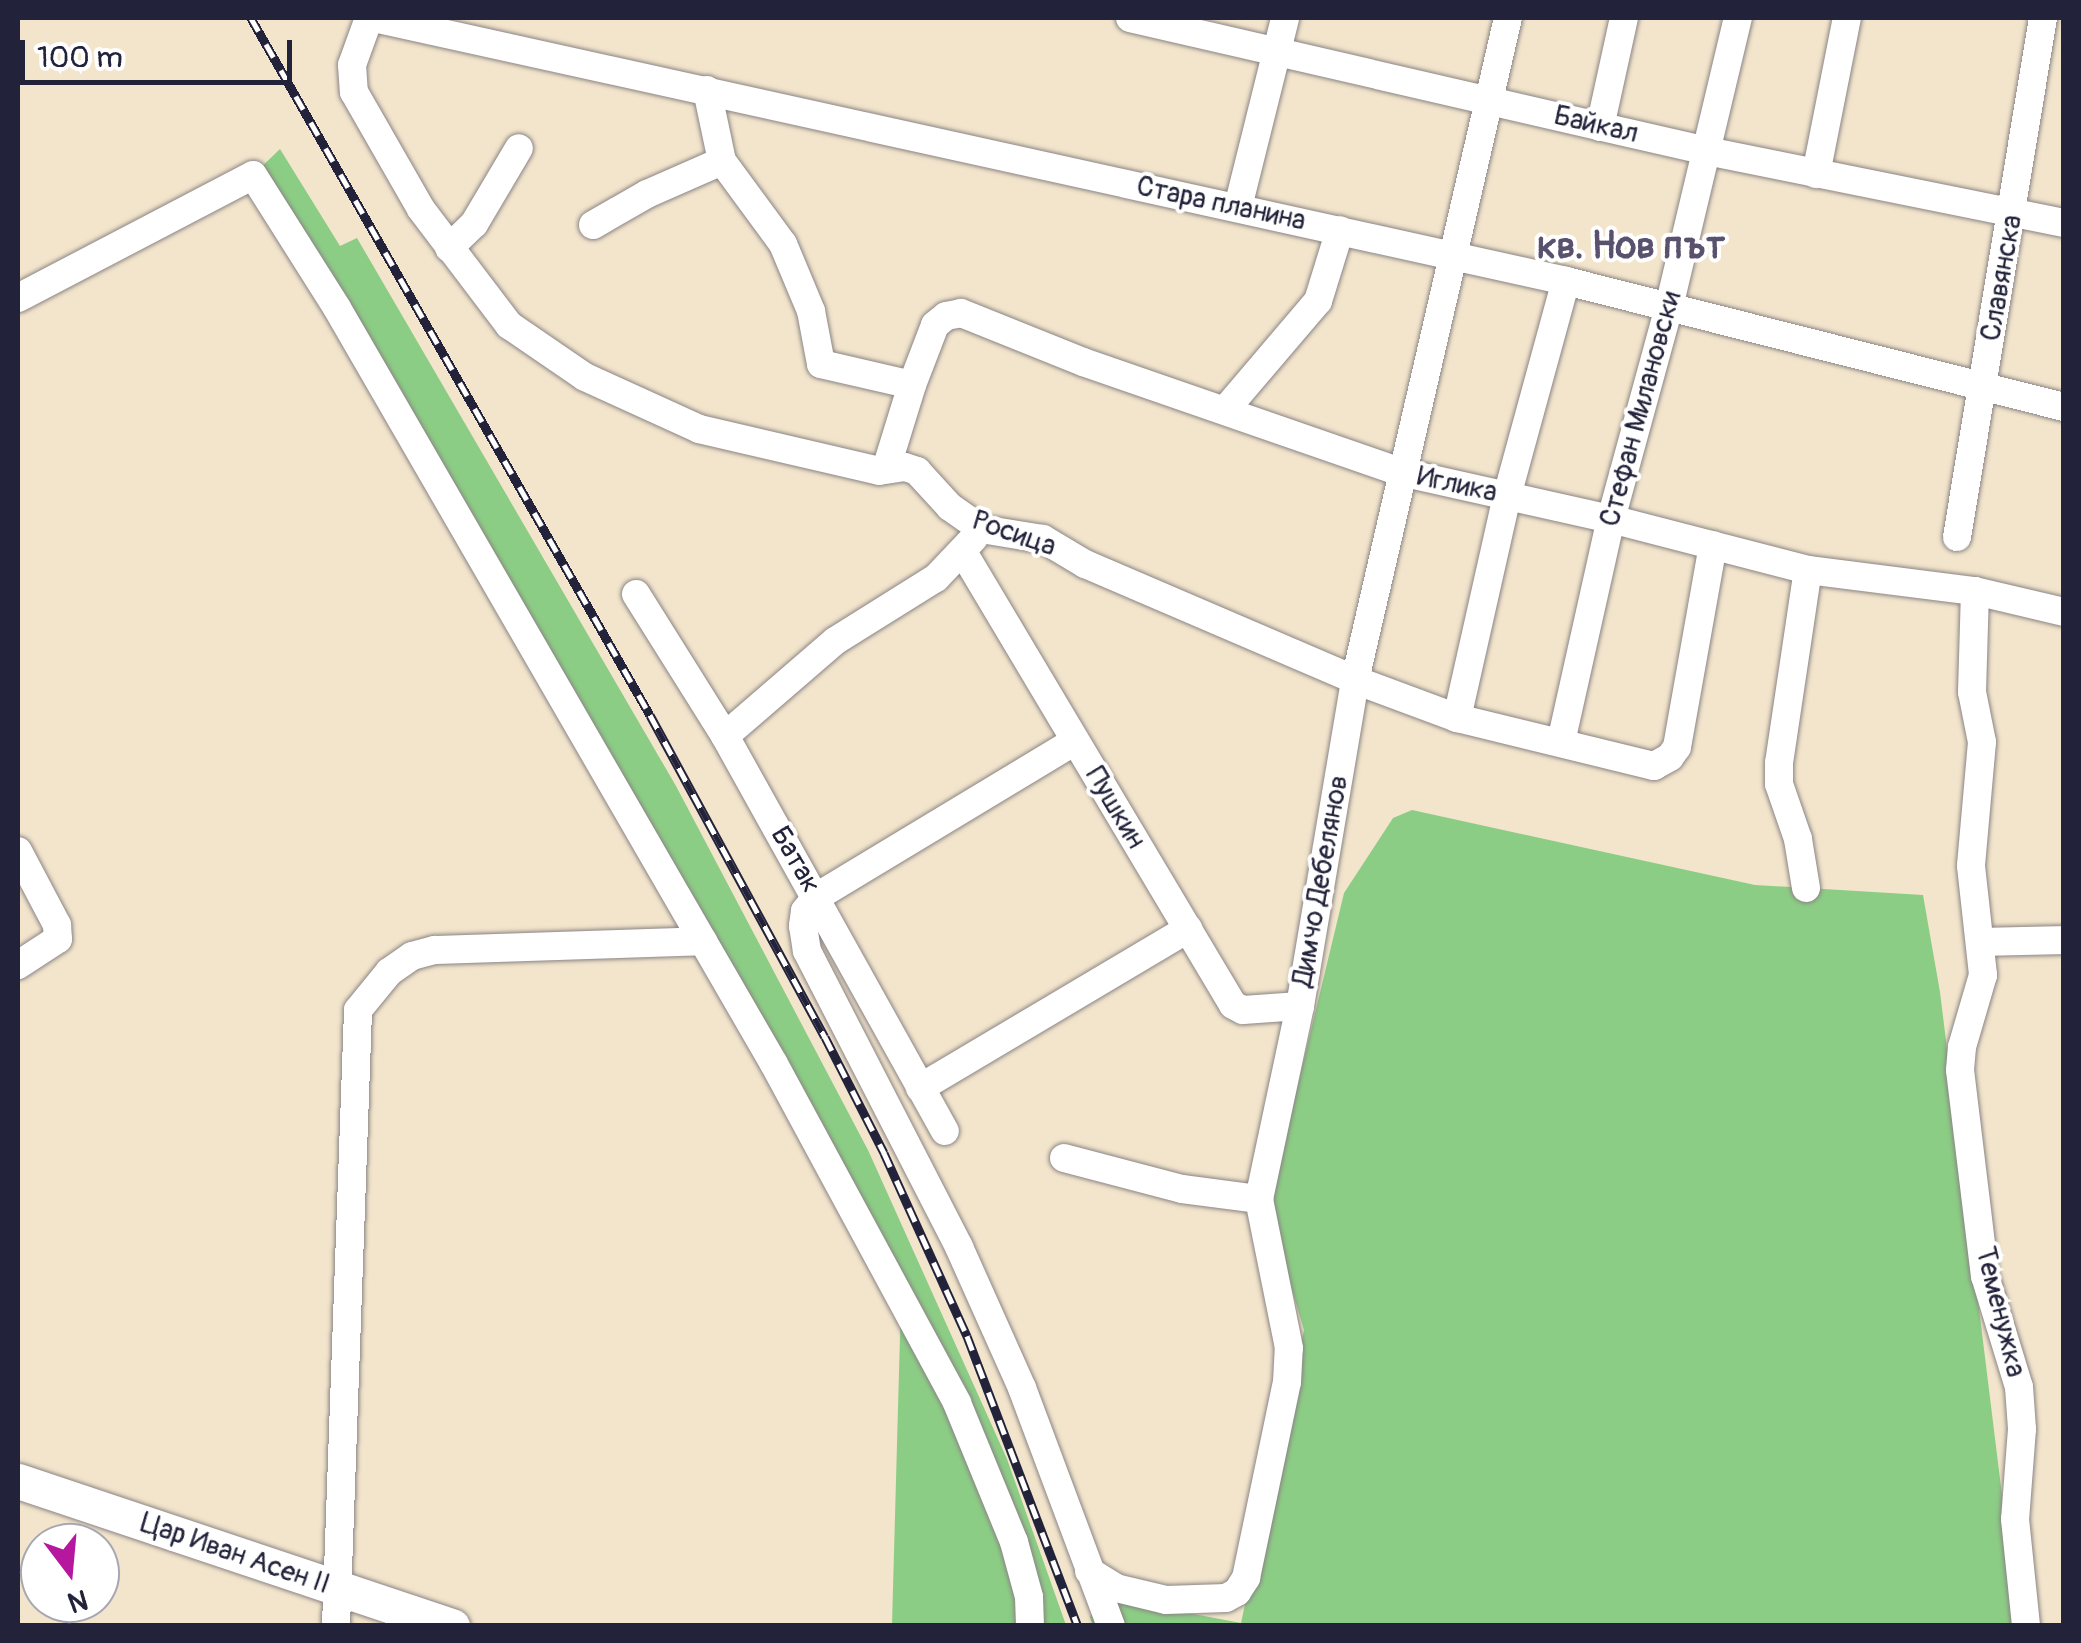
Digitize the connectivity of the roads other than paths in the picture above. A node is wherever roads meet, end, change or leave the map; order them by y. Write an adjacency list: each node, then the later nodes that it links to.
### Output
1 (371, 18): 10 (street, Стара планина); 22 (street, Росица)
2 (1130, 18): 9 (street, Байкал)
3 (1285, 18): 9 (street)
4 (1508, 18): 11 (street, Димчо Дебелянов)
5 (1624, 18): 12 (street)
6 (1738, 18): 14 (street, Стефан Милановски)
7 (1847, 18): 16 (street)
8 (2043, 18): 18 (street, Славянска)
9 (1276, 51): 11 (street, Байкал); 17 (street)
10 (707, 90): 15 (street); 17 (street, Стара планина)
11 (1488, 100): 12 (street, Байкал); 23 (street, Димчо Дебелянов)
12 (1600, 126): 14 (street, Байкал)
13 (519, 148): 22 (street)
14 (1707, 152): 16 (street, Байкал); 26 (street, Стефан Милановски)
15 (722, 161): 20 (street); 27 (street)
16 (1816, 174): 18 (street, Байкал)
17 (1238, 208): 21 (street, Стара планина)
18 (2014, 214): 19 (street, Байкал); 28 (street, Славянска)
19 (2064, 223)
20 (593, 225)
21 (1340, 230): 23 (street, Стара планина); 30 (street)
22 (449, 248): 31 (street, Росица)
23 (1452, 256): 24 (street, Стара планина); 32 (street, Димчо Дебелянов)
24 (1566, 282): 26 (street, Стара планина); 33 (street)
25 (18, 298): 53 (street)
26 (1669, 307): 28 (street, Стара планина); 34 (street, Стефан Милановски)
27 (912, 385): 30 (street, Иглика); 31 (street)
28 (1981, 389): 29 (street, Стара планина); 36 (street, Славянска)
29 (2064, 408)
30 (1226, 409): 32 (street, Иглика)
31 (886, 469): 35 (street, Росица)
32 (1400, 472): 33 (street, Иглика); 43 (street, Димчо Дебелянов)
33 (1507, 496): 34 (street, Иглика); 44 (street)
34 (1611, 518): 37 (street, Иглика); 47 (street, Стефан Милановски)
35 (982, 529): 38 (street); 43 (street, Росица)
36 (1956, 537)
37 (1713, 545): 39 (street, Иглика); 47 (street, Росица)
38 (962, 552): 45 (street); 46 (street, Пушкин)
39 (1808, 570): 40 (street, Иглика); 49 (street)
40 (1975, 591): 42 (street, Иглика); 54 (street)
41 (636, 594): 45 (street, Батак)
42 (2064, 612)
43 (1355, 680): 44 (street, Росица); 56 (street, Димчо Дебелянов)
44 (1457, 718): 47 (street, Росица)
45 (725, 736): 50 (street, Батак)
46 (1074, 741): 50 (street); 51 (street, Пушкин)
47 (1560, 742)
48 (18, 850): 55 (street)
49 (1806, 888)
50 (816, 897): 57 (street, Батак); 62 (street)
51 (1188, 929): 56 (street, Пушкин); 57 (street)
52 (2064, 940): 54 (street)
53 (703, 941): 63 (street); 66 (street)
54 (1982, 942): 68 (street, Теменужка)
55 (18, 965)
56 (1300, 1006): 60 (street, Димчо Дебелянов)
57 (920, 1088): 58 (street, Батак)
58 (945, 1131)
59 (1064, 1158): 60 (street)
60 (1259, 1199): 62 (street, Димчо Дебелянов)
61 (18, 1481): 63 (main road, Цар Иван Асен II)
62 (1090, 1570): 67 (street)
63 (336, 1588): 64 (street); 65 (main road, Цар Иван Асен II)
64 (336, 1626)
65 (452, 1626)
66 (1030, 1626)
67 (1110, 1626)
68 (2026, 1626)

